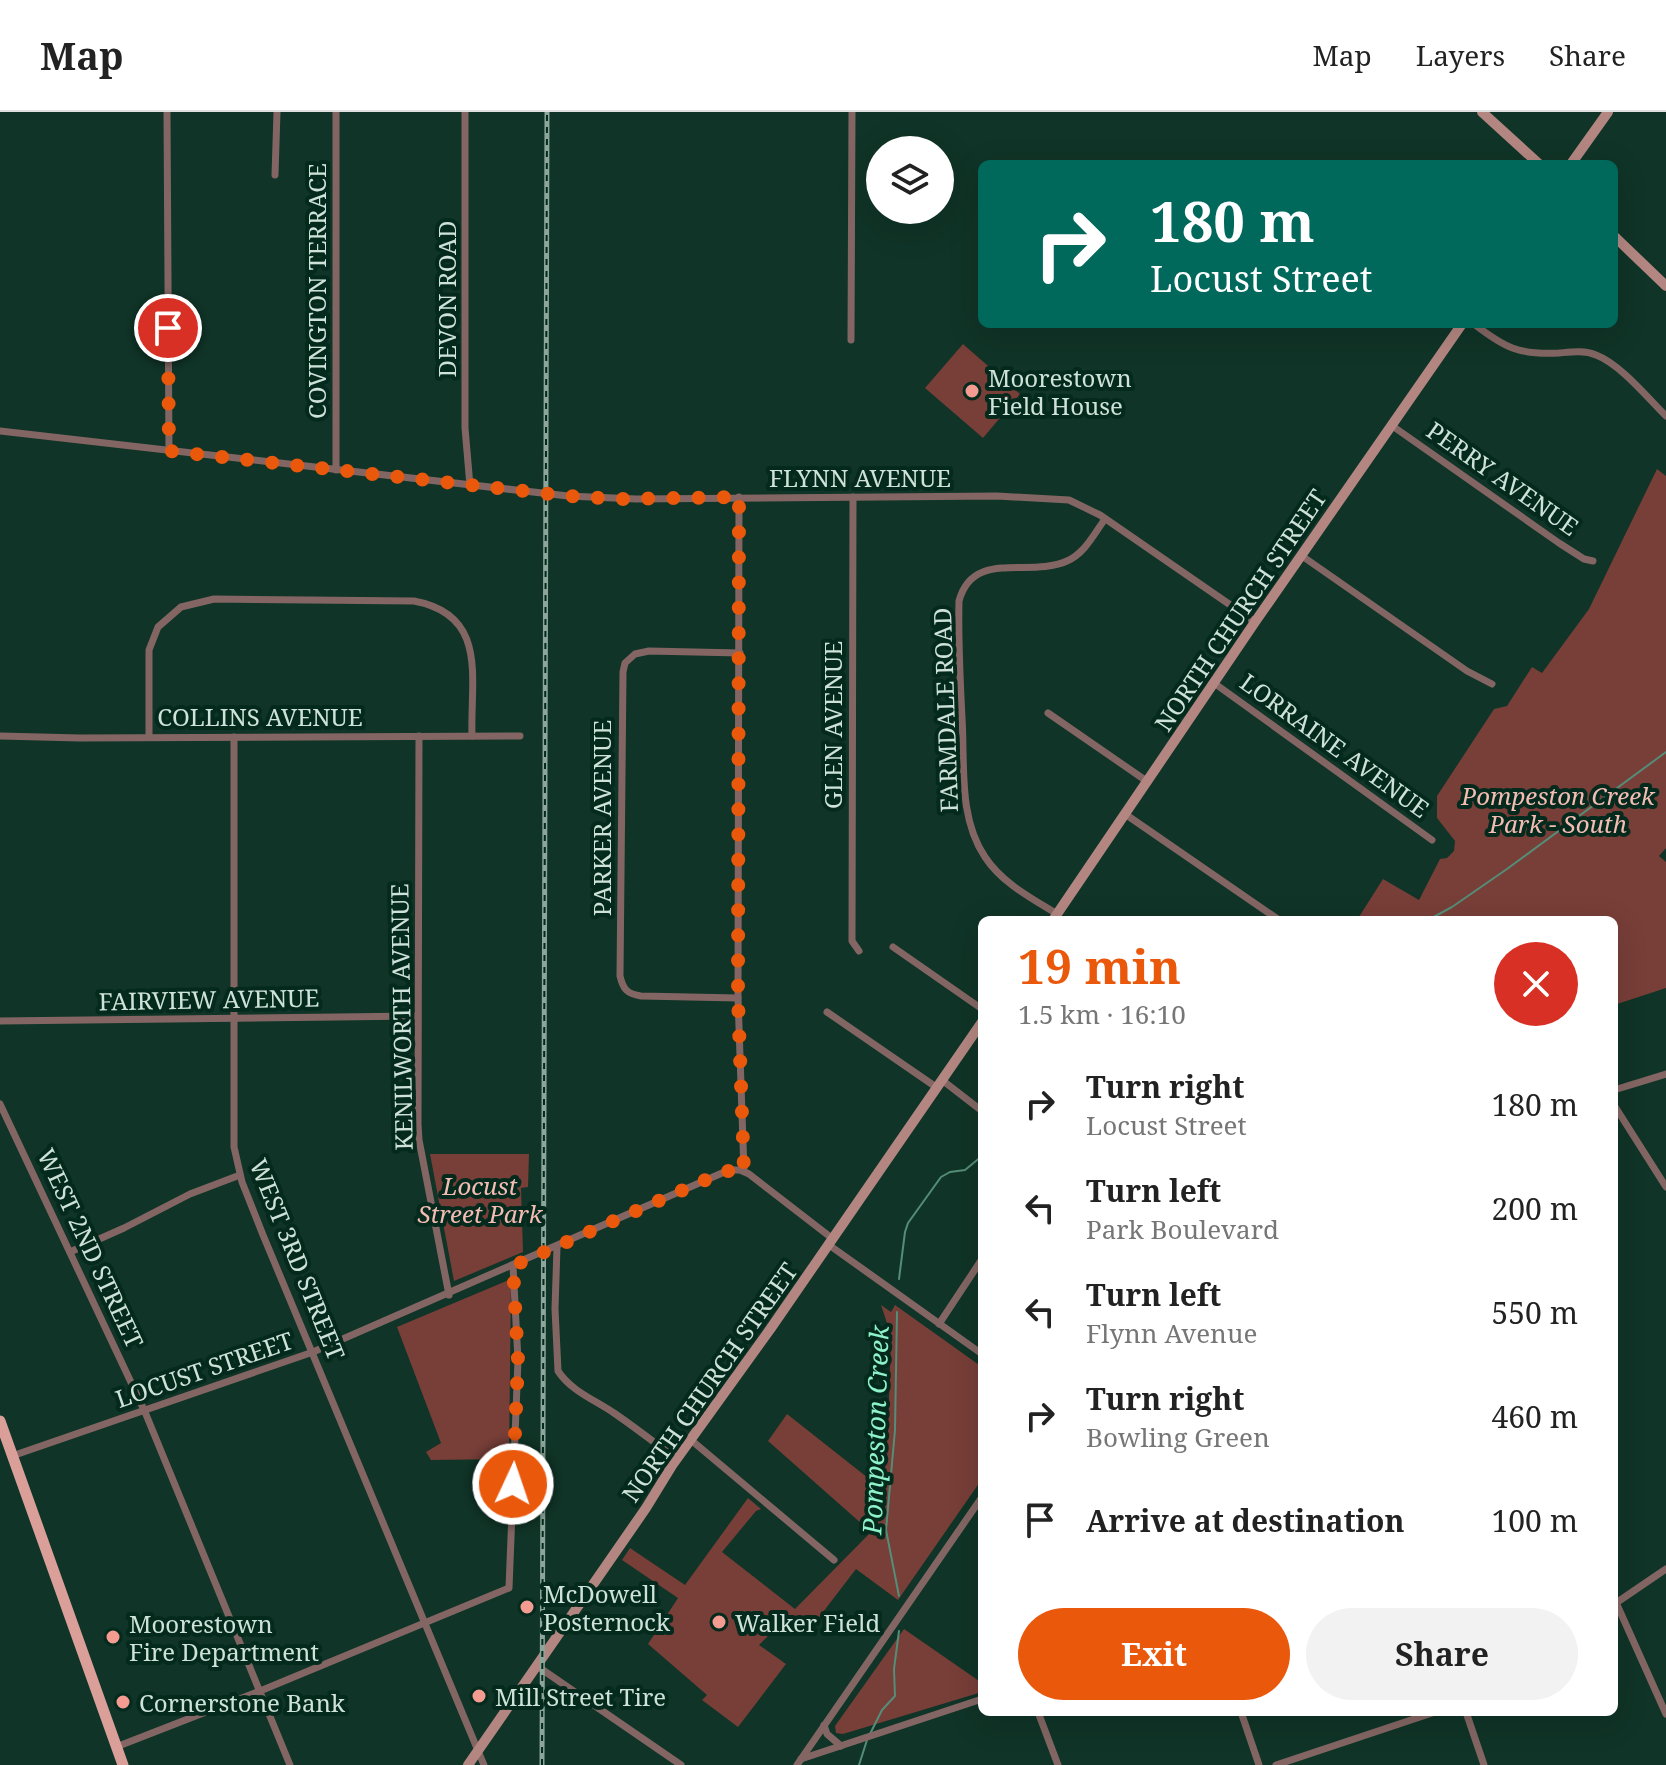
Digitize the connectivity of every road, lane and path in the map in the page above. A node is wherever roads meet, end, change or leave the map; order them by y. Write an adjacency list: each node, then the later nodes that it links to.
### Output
1 (167, 112): 19 (street)
2 (277, 112): 10 (street)
3 (336, 112): 20 (street, COVINGTON TERRACE)
4 (465, 112): 21 (street, DEVON ROAD)
5 (852, 112): 15 (street)
6 (1482, 112): 8 (main road)
7 (1608, 112): 9 (main road)
8 (1535, 160)
9 (1574, 160)
10 (275, 175)
11 (1618, 240): 12 (main road)
12 (1666, 286)
13 (1459, 328): 17 (main road, NORTH CHURCH STREET)
14 (1480, 328): 16 (street)
15 (851, 340)
16 (1666, 416)
17 (1391, 425): 25 (main road, NORTH CHURCH STREET); 26 (street, PERRY AVENUE)
18 (0, 431): 19 (street, FLYNN AVENUE)
19 (169, 451): 20 (street, FLYNN AVENUE)
20 (336, 470): 21 (street, FLYNN AVENUE)
21 (470, 486): 22 (street, FLYNN AVENUE)
22 (739, 497): 23 (street, FLYNN AVENUE); 28 (street)
23 (853, 497): 24 (street, FLYNN AVENUE); 45 (street, GLEN AVENUE)
24 (1105, 519): 27 (street, FLYNN AVENUE); 41 (street, FARMDALE ROAD)
25 (1302, 556): 27 (main road, NORTH CHURCH STREET); 30 (street)
26 (1593, 561)
27 (1255, 622): 29 (main road, NORTH CHURCH STREET)
28 (740, 653): 46 (street); 46 (street, PARKER AVENUE)
29 (1214, 683): 38 (main road, NORTH CHURCH STREET); 40 (street, LORRAINE AVENUE)
30 (1492, 684)
31 (1048, 713): 38 (street)
32 (0, 736): 33 (street, COLLINS AVENUE)
33 (149, 736): 35 (street); 37 (street, COLLINS AVENUE)
34 (419, 736): 35 (street, COLLINS AVENUE); 37 (street, COLLINS AVENUE); 49 (street, KENILWORTH AVENUE)
35 (472, 736): 36 (street, COLLINS AVENUE)
36 (520, 736)
37 (234, 737): 50 (street, WEST 3RD STREET)
38 (1148, 782): 39 (main road, NORTH CHURCH STREET)
39 (1125, 814): 42 (main road, NORTH CHURCH STREET); 43 (street)
40 (1432, 840)
41 (1054, 916)
42 (1056, 916)
43 (1273, 916)
44 (893, 947): 47 (street)
45 (859, 951)
46 (738, 998): 59 (street)
47 (978, 1006)
48 (827, 1012): 54 (street)
49 (418, 1016): 50 (street, FAIRVIEW AVENUE); 67 (street, KENILWORTH AVENUE)
50 (235, 1019): 51 (street, FAIRVIEW AVENUE); 60 (street, WEST 3RD STREET)
51 (0, 1021)
52 (978, 1028): 54 (main road, NORTH CHURCH STREET)
53 (1666, 1074): 55 (street)
54 (939, 1083): 57 (street); 62 (main road, NORTH CHURCH STREET)
55 (1618, 1089)
56 (0, 1104): 64 (street, WEST 2ND STREET)
57 (978, 1108)
58 (1618, 1111): 61 (street)
59 (744, 1171): 62 (street); 63 (street, LOCUST STREET)
60 (240, 1175): 64 (street); 70 (street, WEST 3RD STREET)
61 (1666, 1187)
62 (831, 1242): 68 (street); 73 (main road, NORTH CHURCH STREET)
63 (557, 1247): 66 (street, LOCUST STREET); 75 (street)
64 (70, 1252): 71 (street, WEST 2ND STREET)
65 (978, 1265): 68 (street)
66 (513, 1266): 67 (street, LOCUST STREET); 81 (street)
67 (449, 1295): 70 (street, LOCUST STREET)
68 (939, 1324): 69 (street)
69 (978, 1351)
70 (313, 1352): 71 (street, LOCUST STREET); 81 (street, WEST 3RD STREET)
71 (145, 1412): 74 (street, LOCUST STREET); 83 (street, WEST 2ND STREET)
72 (0, 1421): 74 (main road)
73 (691, 1440): 75 (main road, NORTH CHURCH STREET); 77 (street)
74 (12, 1456): 92 (main road)
75 (677, 1459): 82 (main road, NORTH CHURCH STREET)
76 (978, 1503): 90 (street)
77 (834, 1560)
78 (1666, 1569): 79 (street)
79 (1618, 1598)
80 (1618, 1607): 85 (street)
81 (425, 1623): 83 (street); 93 (street, WEST 3RD STREET)
82 (537, 1666): 93 (main road, NORTH CHURCH STREET); 99 (street)
83 (260, 1691): 92 (street); 96 (street, WEST 2ND STREET)
84 (978, 1700): 91 (street)
85 (1666, 1714)
86 (1040, 1716): 100 (street)
87 (1242, 1716): 101 (street)
88 (1423, 1716): 102 (street)
89 (1467, 1716): 103 (street)
90 (824, 1725): 91 (street); 94 (street)
91 (841, 1746): 94 (street)
92 (116, 1747): 95 (main road)
93 (479, 1750): 97 (main road, NORTH CHURCH STREET); 98 (street, WEST 3RD STREET)
94 (799, 1762)
95 (123, 1765)
96 (290, 1765)
97 (468, 1765)
98 (484, 1765)
99 (681, 1765)
100 (1058, 1765)
101 (1259, 1765)
102 (1276, 1765)
103 (1484, 1765)

